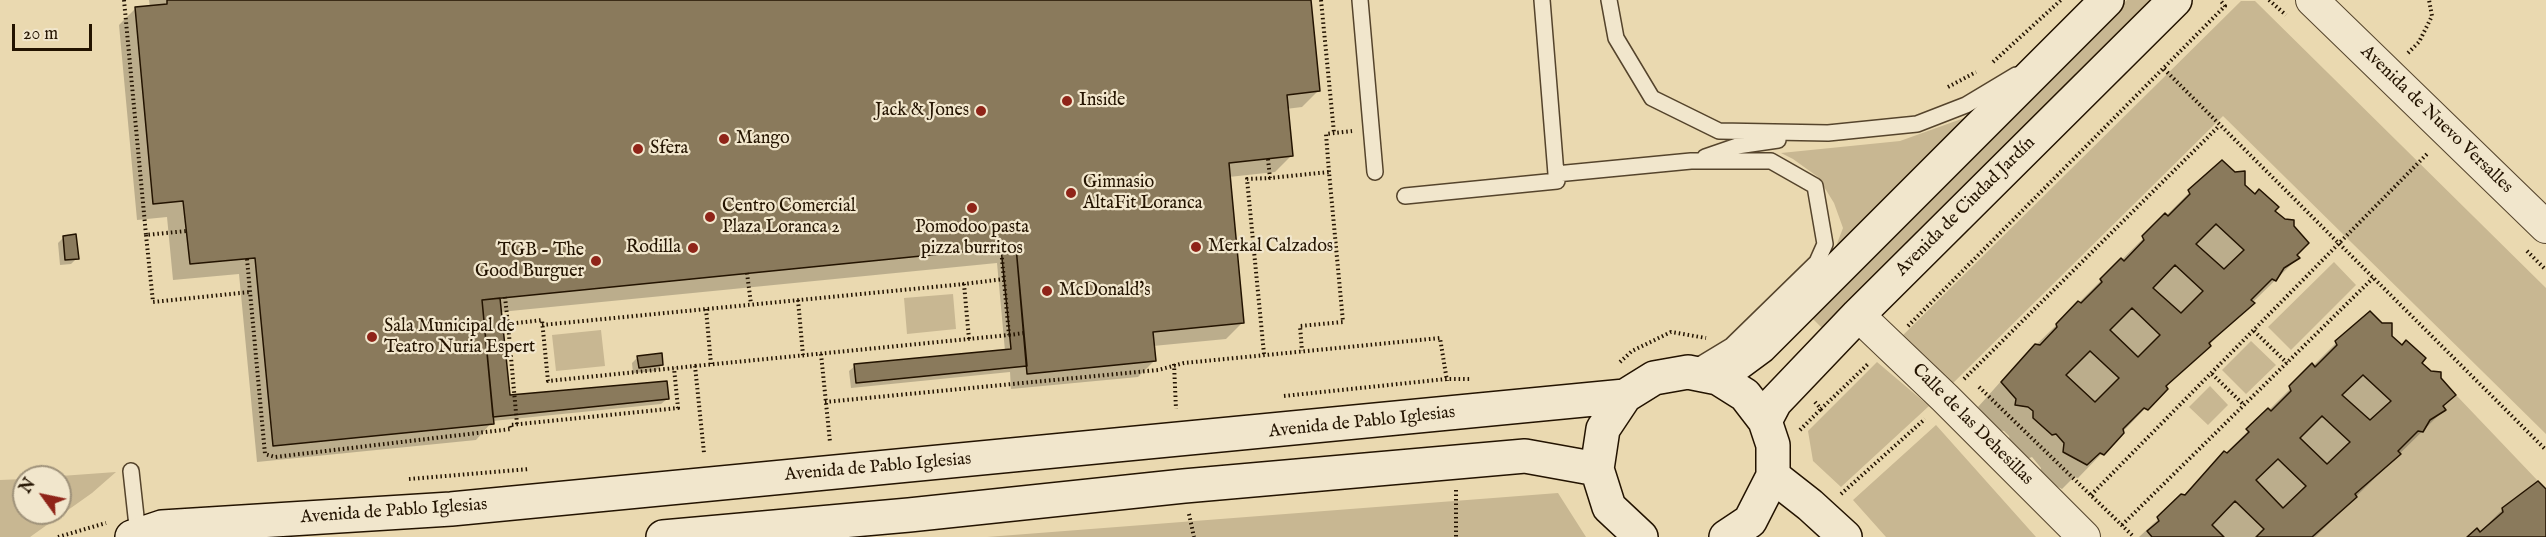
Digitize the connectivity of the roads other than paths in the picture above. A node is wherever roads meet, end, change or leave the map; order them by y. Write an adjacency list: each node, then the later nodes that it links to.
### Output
1 (1360, 0): 10 (lane)
2 (1542, 0): 11 (lane)
3 (1609, 0): 8 (lane)
4 (2108, 0): 7 (main road)
5 (2175, 0): 14 (main road, Avenida de Ciudad Jardín)
6 (2319, 5): 13 (street, Avenida de Nuevo Versalles)
7 (2057, 51): 8 (lane); 15 (main road)
8 (1828, 133): 9 (lane)
9 (1691, 161): 11 (lane); 15 (lane)
10 (1376, 172)
11 (1556, 178): 12 (lane)
12 (1405, 196)
13 (2546, 227)
14 (1858, 315): 17 (main road, Avenida de Ciudad Jardín); 27 (street, Calle de las Dehesillas)
15 (1703, 375): 16 (main road); 17 (main road)
16 (1620, 381): 18 (main road); 21 (main road, Avenida de Pablo Iglesias)
17 (1765, 421): 20 (main road)
18 (1597, 469): 22 (main road); 25 (main road)
19 (131, 471): 21 (lane)
20 (1773, 476): 23 (main road); 26 (main road)
21 (135, 529)
22 (790, 531): 24 (main road)
23 (1749, 532)
24 (663, 537)
25 (1641, 537)
26 (1845, 537)
27 (2084, 537)

